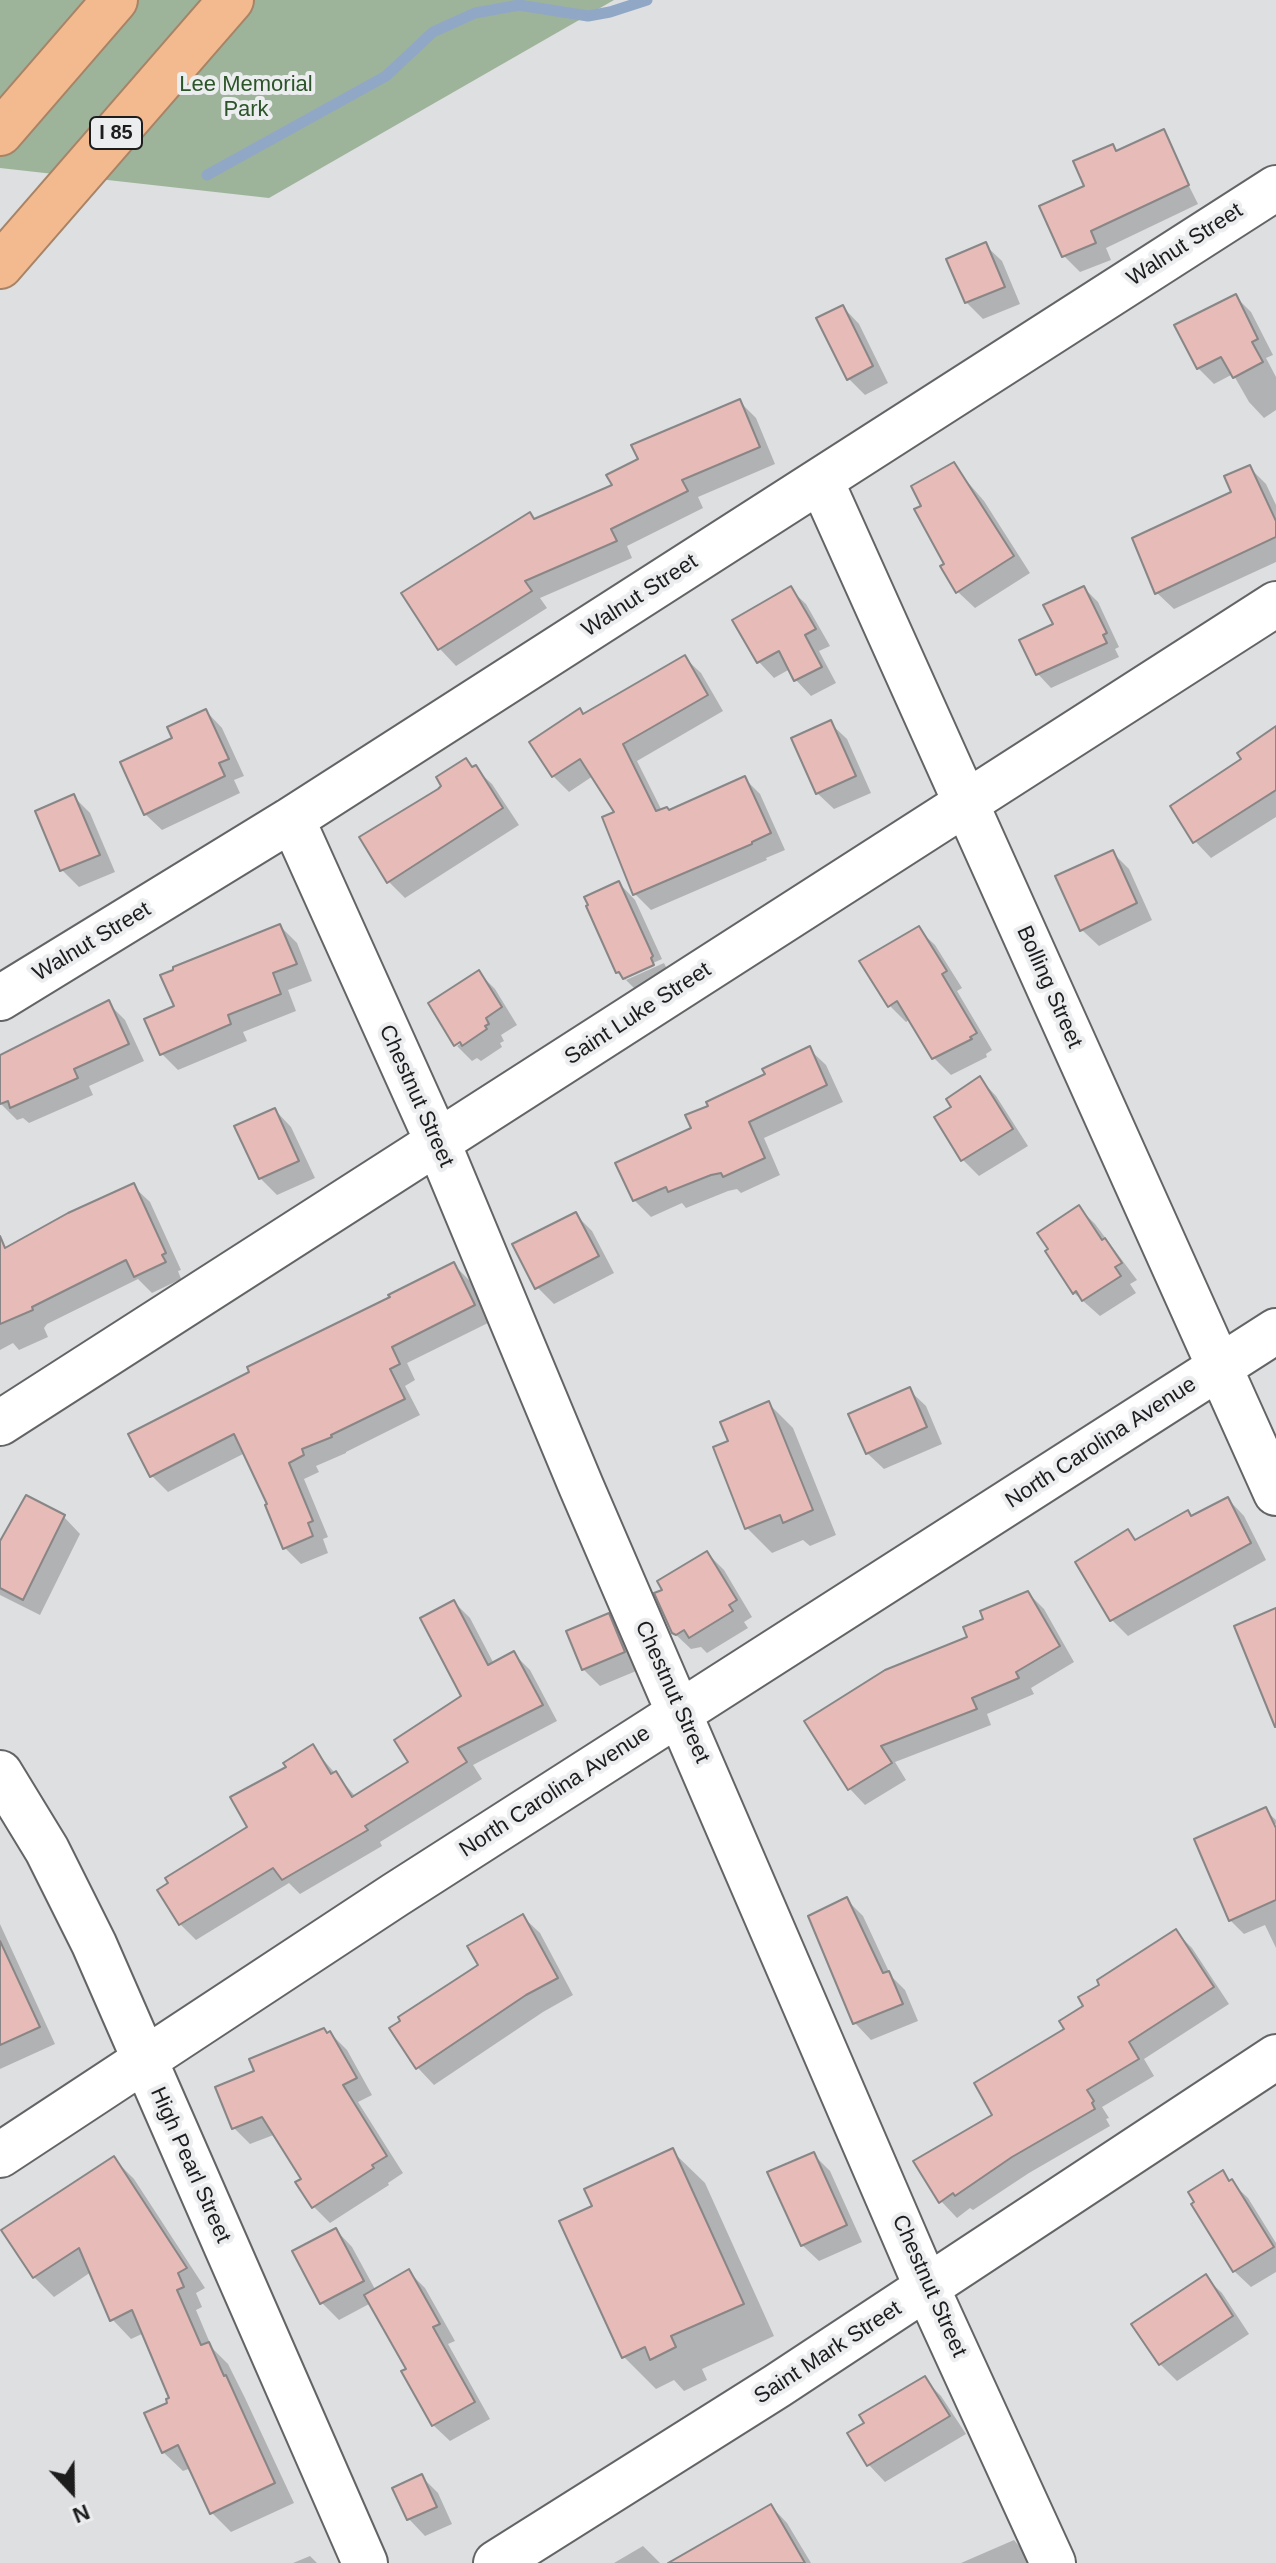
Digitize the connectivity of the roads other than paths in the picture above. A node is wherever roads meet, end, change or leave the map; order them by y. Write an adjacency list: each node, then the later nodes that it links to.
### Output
1 (115, 0): 3 (highway)
2 (231, 0): 5 (highway, I 85)
3 (0, 133)
4 (1276, 188): 6 (street, Walnut Street)
5 (0, 266)
6 (821, 481): 8 (street, Bolling Street); 9 (street, Walnut Street)
7 (1276, 604): 8 (street, Saint Luke Street)
8 (966, 802): 11 (street, Saint Luke Street); 13 (street, Bolling Street)
9 (292, 819): 10 (street, Walnut Street); 11 (street, Chestnut Street)
10 (0, 998)
11 (438, 1143): 14 (street, Saint Luke Street); 16 (street, Chestnut Street)
12 (1276, 1331): 13 (street, North Carolina Avenue)
13 (1220, 1367): 15 (street, Bolling Street); 16 (street, North Carolina Avenue)
14 (0, 1423)
15 (1276, 1493)
16 (681, 1712): 19 (street, North Carolina Avenue); 21 (street, Chestnut Street)
17 (0, 1773): 19 (street, High Pearl Street)
18 (1276, 2057): 21 (street, Saint Mark Street)
19 (144, 2060): 20 (street, North Carolina Avenue); 22 (street, High Pearl Street)
20 (0, 2155)
21 (927, 2288): 23 (street, Saint Mark Street); 24 (street, Chestnut Street)
22 (365, 2563)
23 (496, 2563)
24 (1053, 2563)

